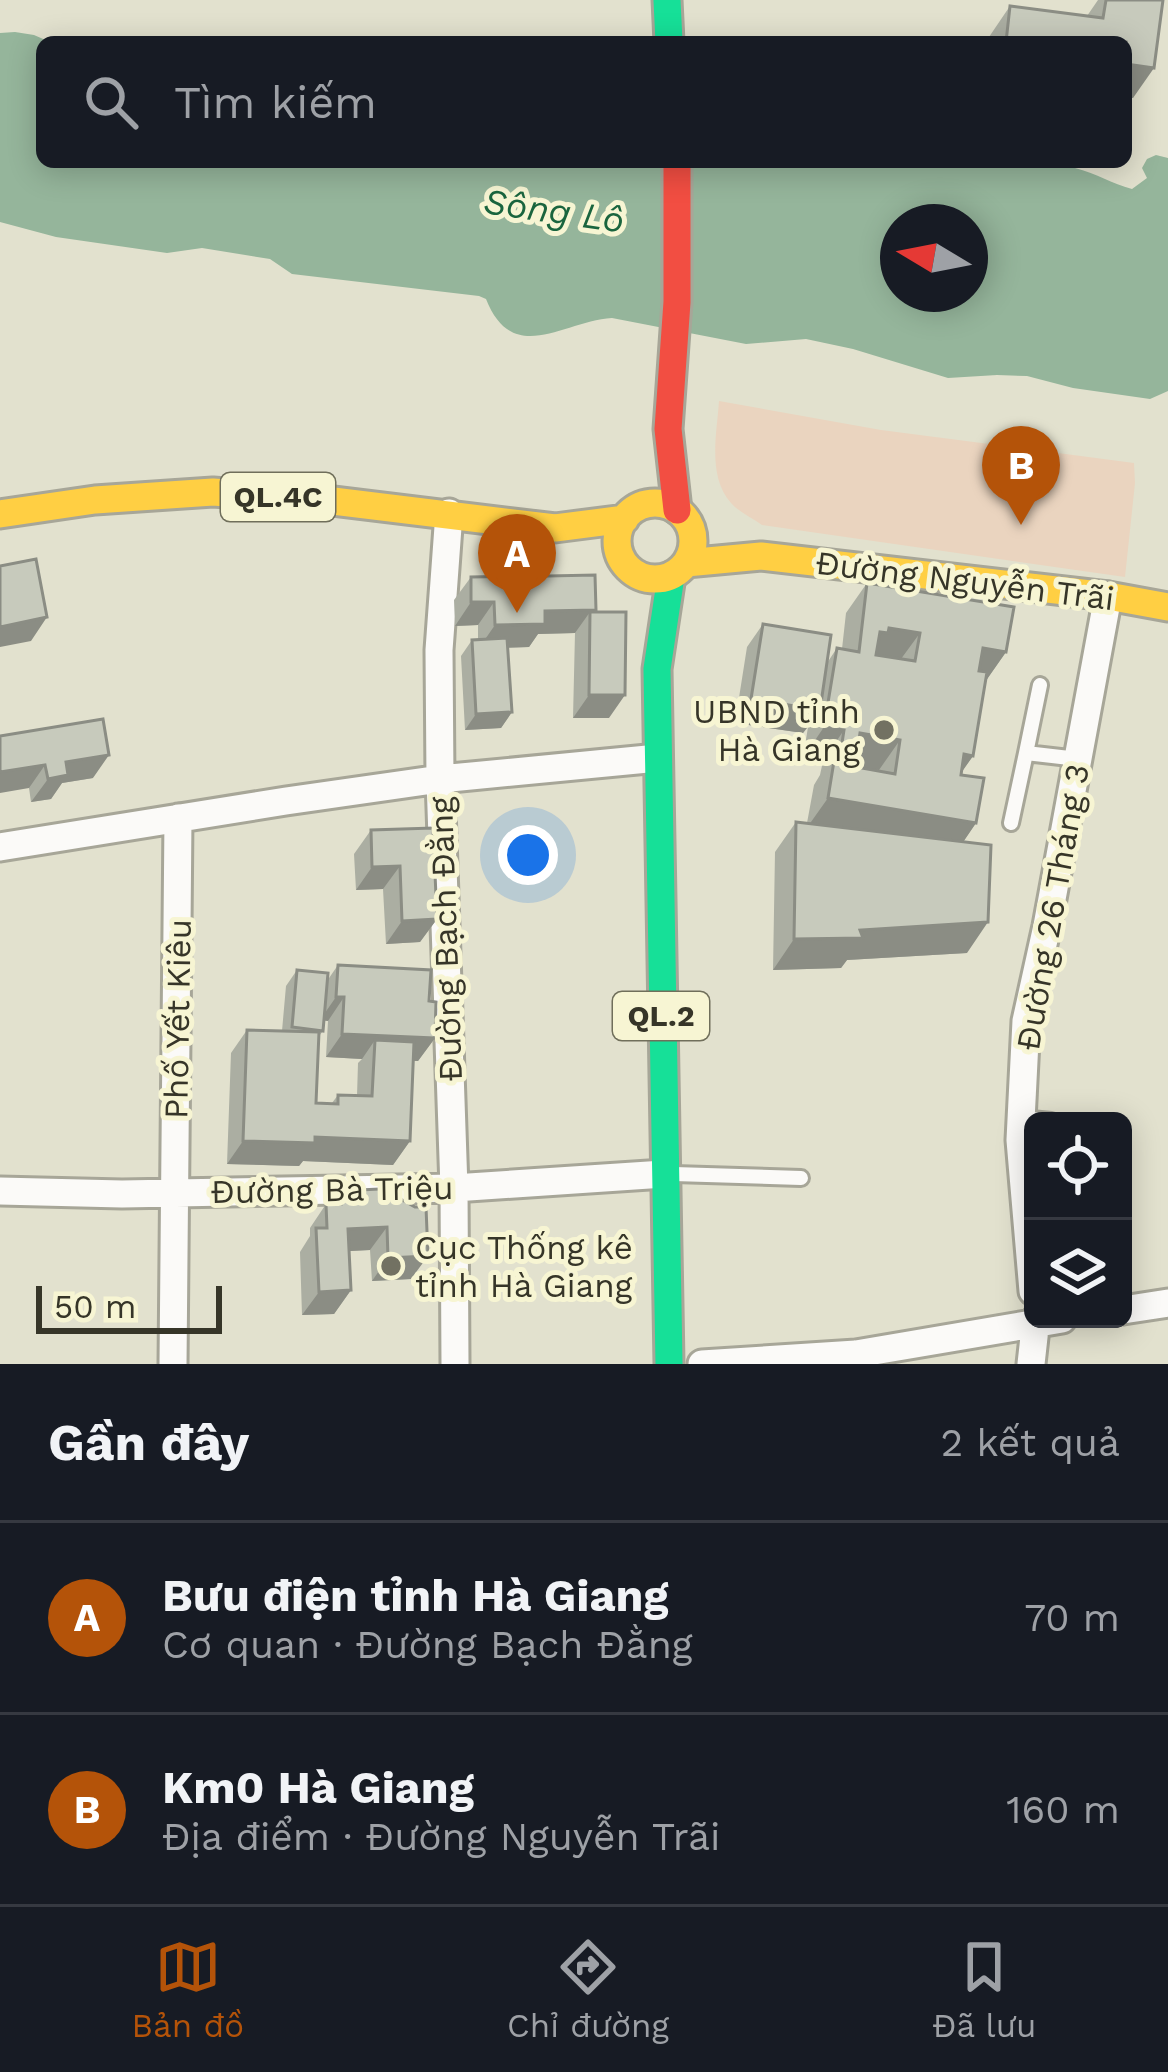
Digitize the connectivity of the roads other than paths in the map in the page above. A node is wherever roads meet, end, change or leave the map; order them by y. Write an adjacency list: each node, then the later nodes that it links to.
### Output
1 (667, 0): 2 (main road)
2 (669, 36)
3 (677, 168): 4 (main road)
4 (668, 429): 6 (main road); 8 (main road)
5 (449, 513): 7 (main road, QL.4C); 9 (main road, QL.4C); 20 (street, Đường Bạch Đằng)
6 (632, 513): 8 (main road); 9 (main road, QL.4C); 11 (main road)
7 (0, 514)
8 (684, 521): 10 (main road, Đường Nguyễn Trãi); 12 (main road)
9 (555, 528): 11 (main road, QL.4C)
10 (761, 556): 12 (main road, Đường Nguyễn Trãi); 13 (main road, Đường Nguyễn Trãi)
11 (627, 565): 12 (main road); 15 (main road, QL.2)
12 (679, 569): 15 (main road, QL.2)
13 (1108, 596): 14 (main road, Đường Nguyễn Trãi); 19 (street, Đường 26 Tháng 3)
14 (1168, 607)
15 (657, 669): 18 (main road, QL.2)
16 (1040, 685): 17 (lane)
17 (1026, 753): 19 (lane); 22 (lane)
18 (658, 758): 20 (street); 26 (main road, QL.2)
19 (1078, 759): 24 (street, Đường 26 Tháng 3)
20 (440, 779): 21 (street); 28 (street, Đường Bạch Đằng)
21 (178, 818): 23 (street); 30 (street, Phố Yết Kiêu)
22 (1012, 824)
23 (0, 848)
24 (1021, 1118): 25 (lane); 31 (street, Đường 26 Tháng 3)
25 (1024, 1118)
26 (664, 1174): 27 (lane); 28 (street, Đường Bà Triệu); 39 (main road, QL.2)
27 (801, 1178)
28 (454, 1188): 30 (street, Đường Bà Triệu); 38 (street, Đường Bạch Đằng)
29 (0, 1191): 30 (street, Đường Bà Triệu)
30 (175, 1193): 37 (street, Phố Yết Kiêu)
31 (1026, 1220)
32 (1168, 1303): 33 (street)
33 (1132, 1309)
34 (1024, 1325): 36 (street)
35 (1041, 1328): 41 (street)
36 (898, 1355): 40 (street)
37 (173, 1364)
38 (455, 1364)
39 (669, 1364)
40 (702, 1364)
41 (1030, 1364)

